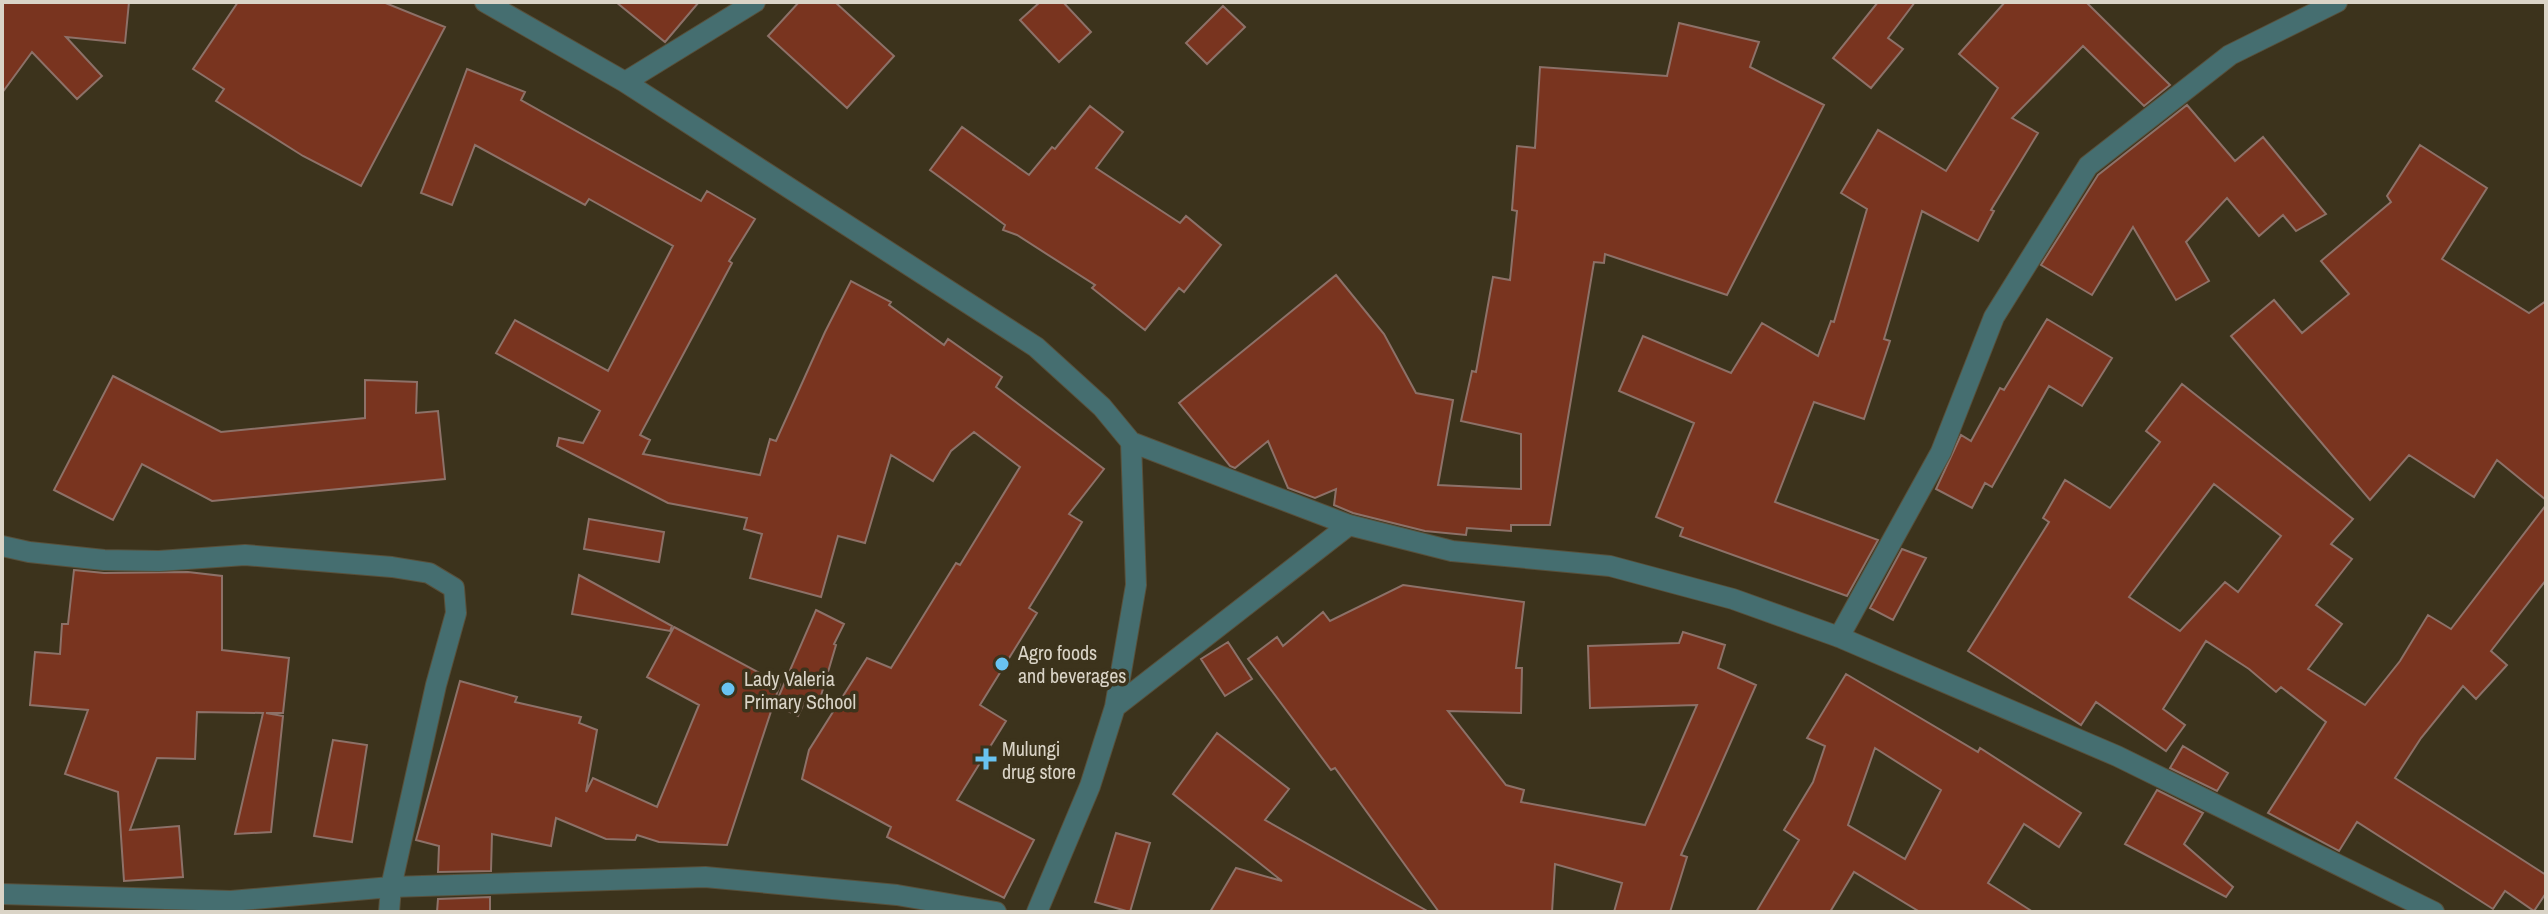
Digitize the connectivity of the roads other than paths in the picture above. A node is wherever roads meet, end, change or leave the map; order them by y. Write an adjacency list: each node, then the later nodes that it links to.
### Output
1 (485, 2): 4 (street)
2 (755, 2): 4 (street)
3 (2337, 2): 8 (street)
4 (625, 82): 5 (street)
5 (1131, 442): 6 (street); 9 (street)
6 (1349, 525): 8 (street); 9 (street)
7 (2, 546): 10 (street)
8 (1839, 637): 15 (street)
9 (1115, 707): 14 (street)
10 (391, 887): 11 (street); 12 (street); 13 (street)
11 (2, 894)
12 (389, 912)
13 (996, 912)
14 (1037, 912)
15 (2434, 912)

